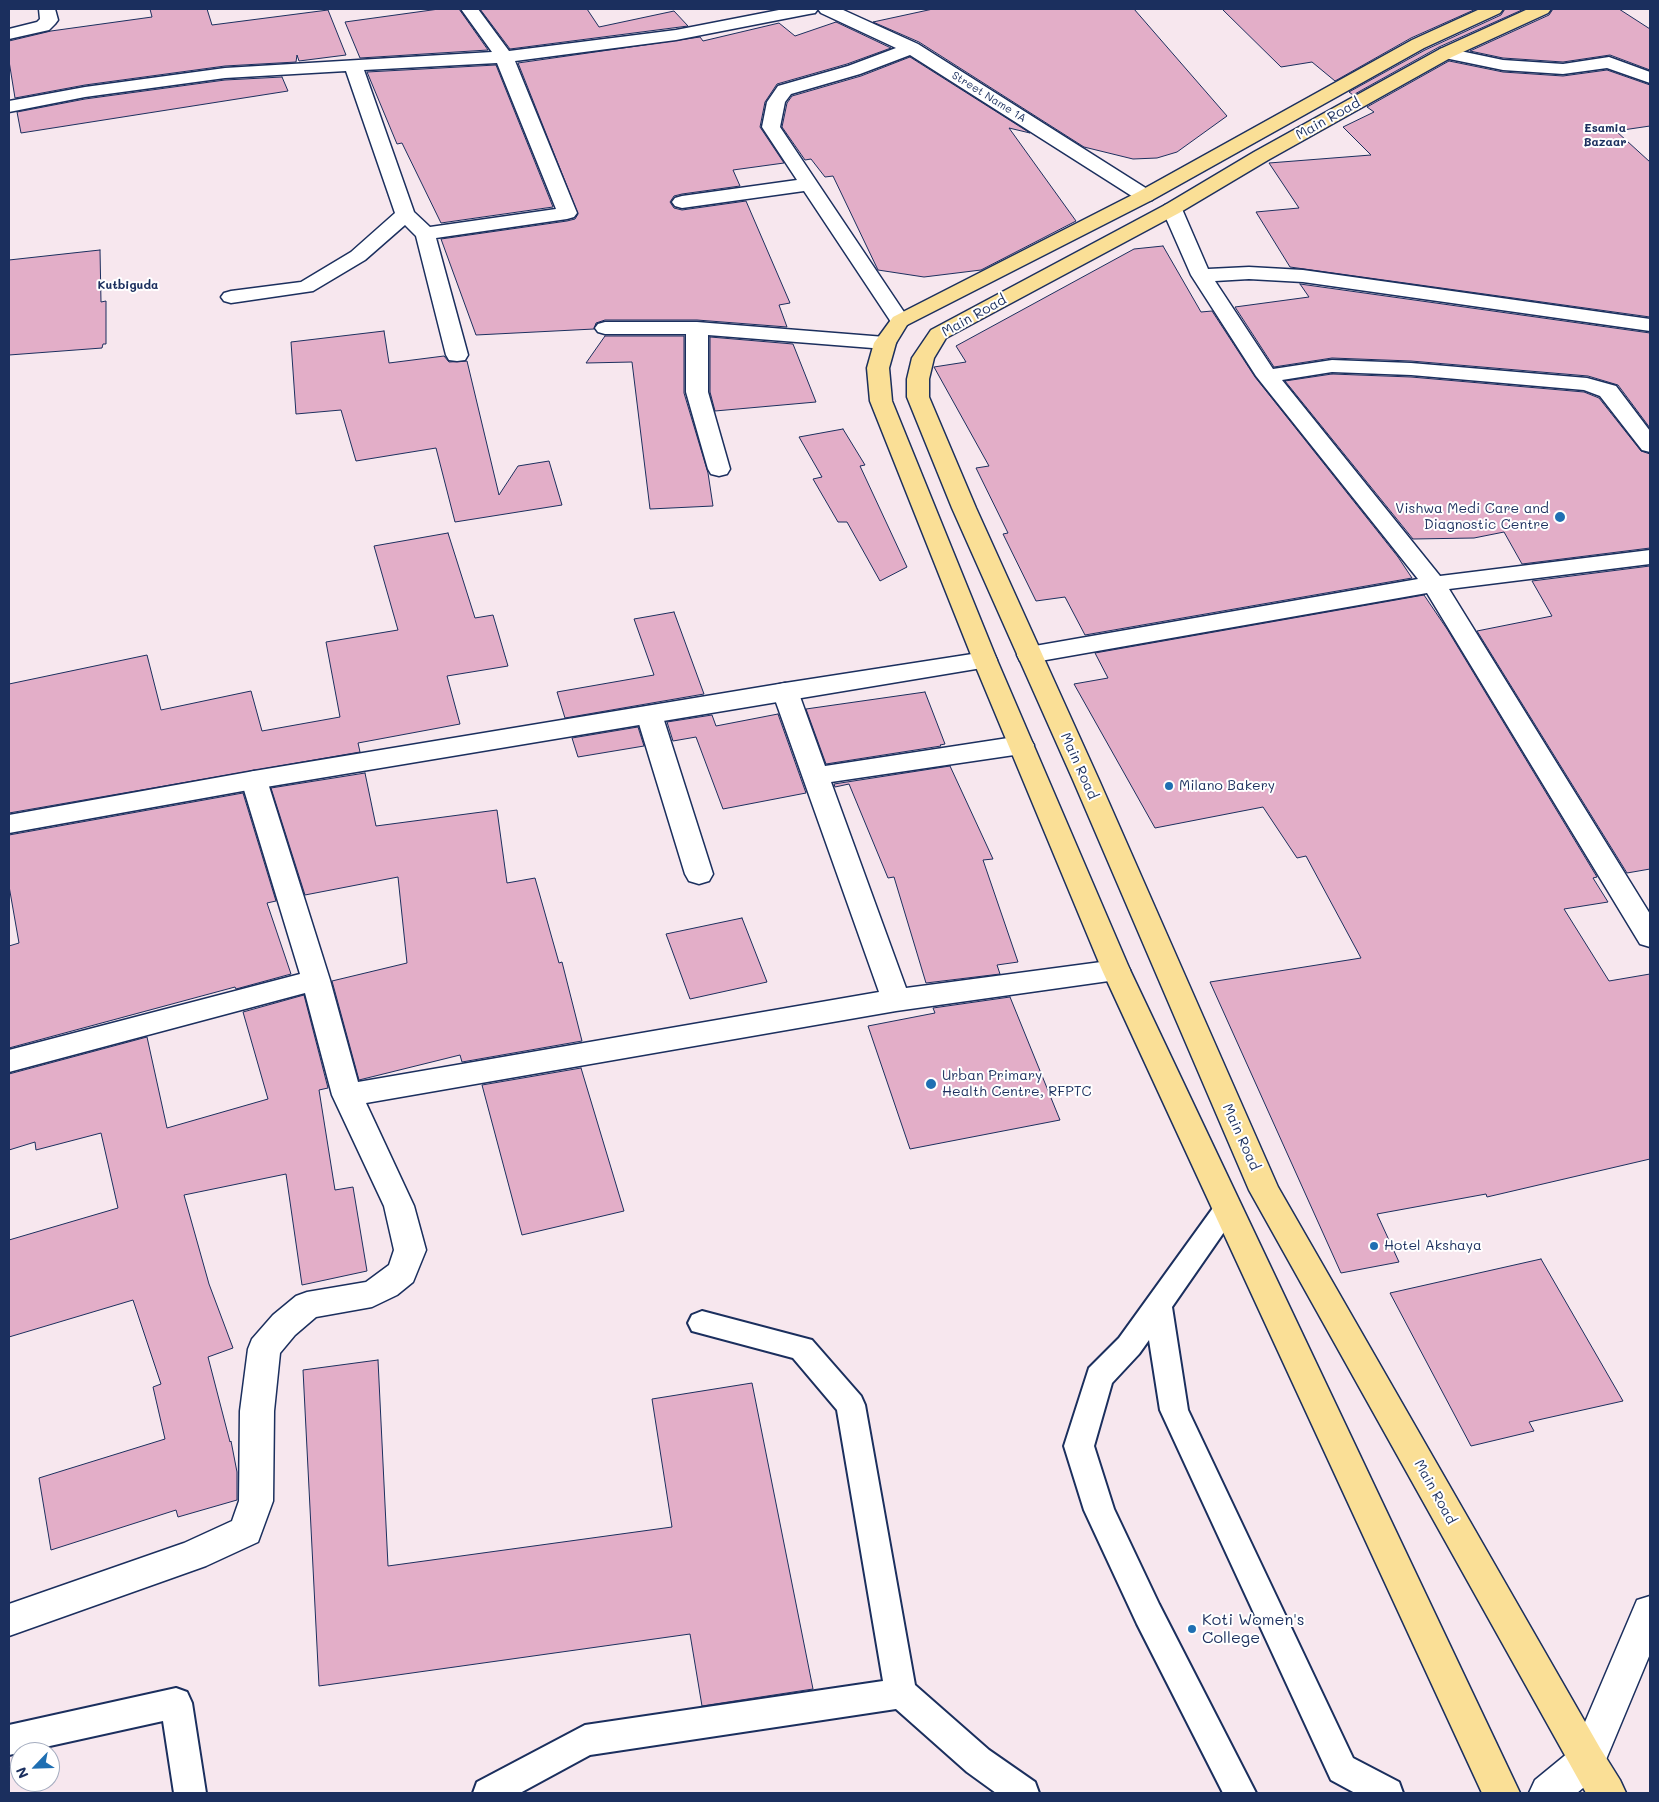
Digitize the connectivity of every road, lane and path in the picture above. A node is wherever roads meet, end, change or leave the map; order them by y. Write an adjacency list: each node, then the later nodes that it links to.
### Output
1 (48, 9): 7 (street)
2 (469, 9): 10 (street)
3 (809, 9): 10 (street)
4 (827, 9): 8 (street, Street Name 1A)
5 (1494, 9): 15 (main road, Main Road)
6 (1542, 9): 9 (main road, Main Road)
7 (9, 34)
8 (912, 48): 14 (street); 15 (street, Street Name 1A)
9 (1446, 53): 12 (street); 17 (main road, Main Road)
10 (504, 57): 11 (street); 19 (street)
11 (353, 65): 13 (street); 18 (street)
12 (1650, 78)
13 (9, 107)
14 (809, 184): 16 (street); 22 (street)
15 (1146, 196): 22 (main road, Main Road)
16 (682, 202)
17 (1172, 209): 20 (street); 33 (main road, Main Road)
18 (405, 214): 19 (street); 21 (street)
19 (425, 234): 27 (street)
20 (1201, 275): 23 (street); 28 (street)
21 (231, 297)
22 (900, 322): 26 (main road, Main Road)
23 (1650, 325)
24 (605, 328): 25 (street)
25 (697, 328): 26 (street); 30 (street)
26 (885, 343): 34 (main road, Main Road)
27 (457, 355)
28 (1267, 376): 29 (street); 32 (street)
29 (1650, 445)
30 (719, 469)
31 (1650, 557): 32 (street)
32 (1434, 584): 33 (street); 42 (street)
33 (1029, 655): 55 (main road, Main Road)
34 (985, 660): 35 (street); 37 (main road, Main Road)
35 (785, 691): 36 (street); 38 (street)
36 (649, 714): 39 (street); 41 (street)
37 (1021, 745): 38 (street); 43 (main road, Main Road)
38 (815, 776): 45 (street)
39 (254, 780): 40 (street); 44 (street)
40 (9, 824)
41 (699, 874)
42 (1650, 938)
43 (1116, 970): 45 (street); 48 (main road, Main Road)
44 (316, 980): 46 (street); 47 (street)
45 (896, 1000): 47 (street)
46 (9, 1061)
47 (347, 1094): 52 (street)
48 (1227, 1209): 49 (lane); 61 (main road, Main Road)
49 (1158, 1303): 59 (lane); 60 (lane)
50 (702, 1323): 53 (lane)
51 (1650, 1612): 55 (street)
52 (9, 1620)
53 (901, 1693): 57 (lane); 58 (lane)
54 (9, 1740): 56 (lane)
55 (1586, 1761): 62 (street); 63 (main road, Main Road)
56 (190, 1793)
57 (489, 1793)
58 (1023, 1793)
59 (1240, 1793)
60 (1387, 1793)
61 (1501, 1793)
62 (1548, 1793)
63 (1607, 1793)

